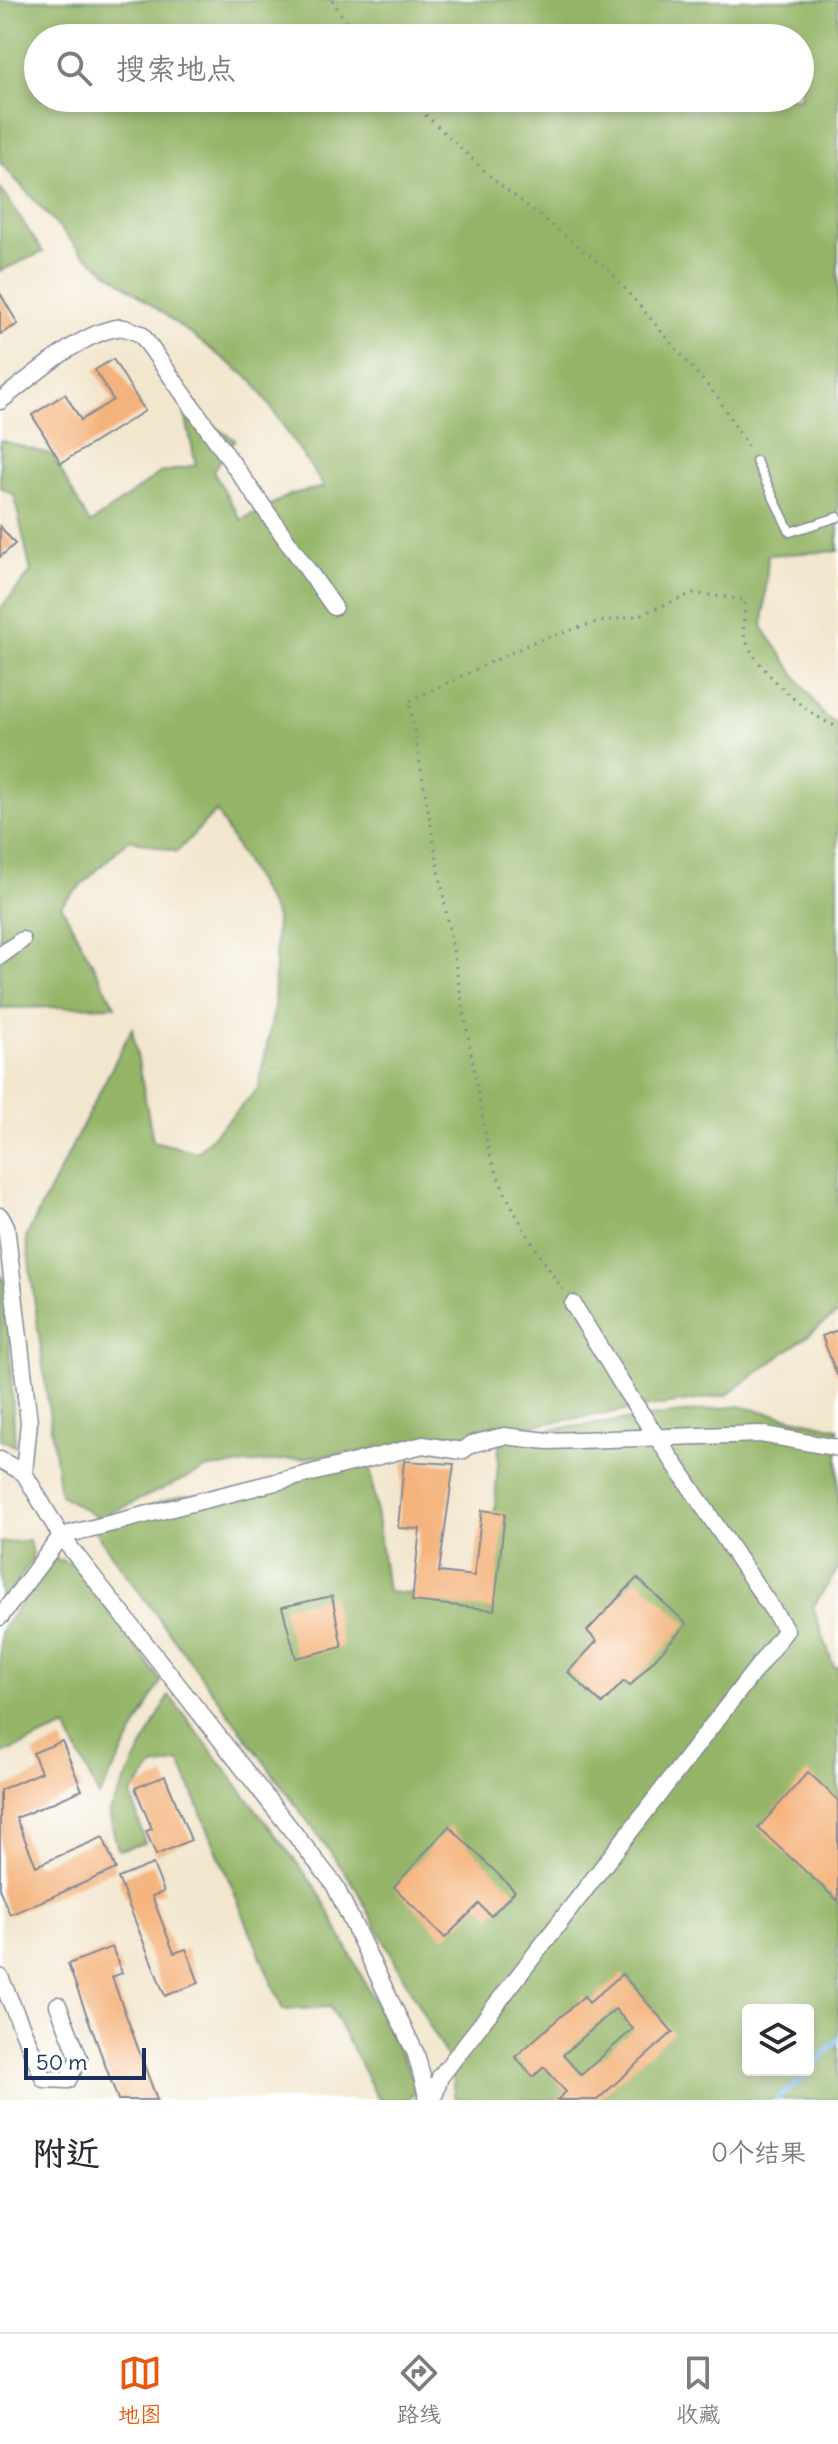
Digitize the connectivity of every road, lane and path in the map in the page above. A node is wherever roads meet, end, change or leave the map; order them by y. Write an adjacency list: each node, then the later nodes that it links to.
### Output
1 (332, 0): 2 (path)
2 (347, 24)
3 (423, 112): 5 (path)
4 (0, 401): 7 (street)
5 (756, 461): 6 (lane)
6 (838, 517)
7 (334, 607)
8 (838, 727): 12 (path)
9 (22, 940): 10 (street)
10 (0, 956)
11 (0, 1216): 16 (street)
12 (573, 1304): 13 (street)
13 (658, 1438): 14 (street); 17 (street); 23 (street)
14 (838, 1448)
15 (0, 1460): 16 (street)
16 (24, 1473): 17 (street)
17 (61, 1536): 18 (street); 23 (street)
18 (0, 1617)
19 (0, 1977): 21 (street)
20 (58, 2005): 21 (street)
21 (18, 2015): 22 (street)
22 (0, 2022)
23 (430, 2100)

